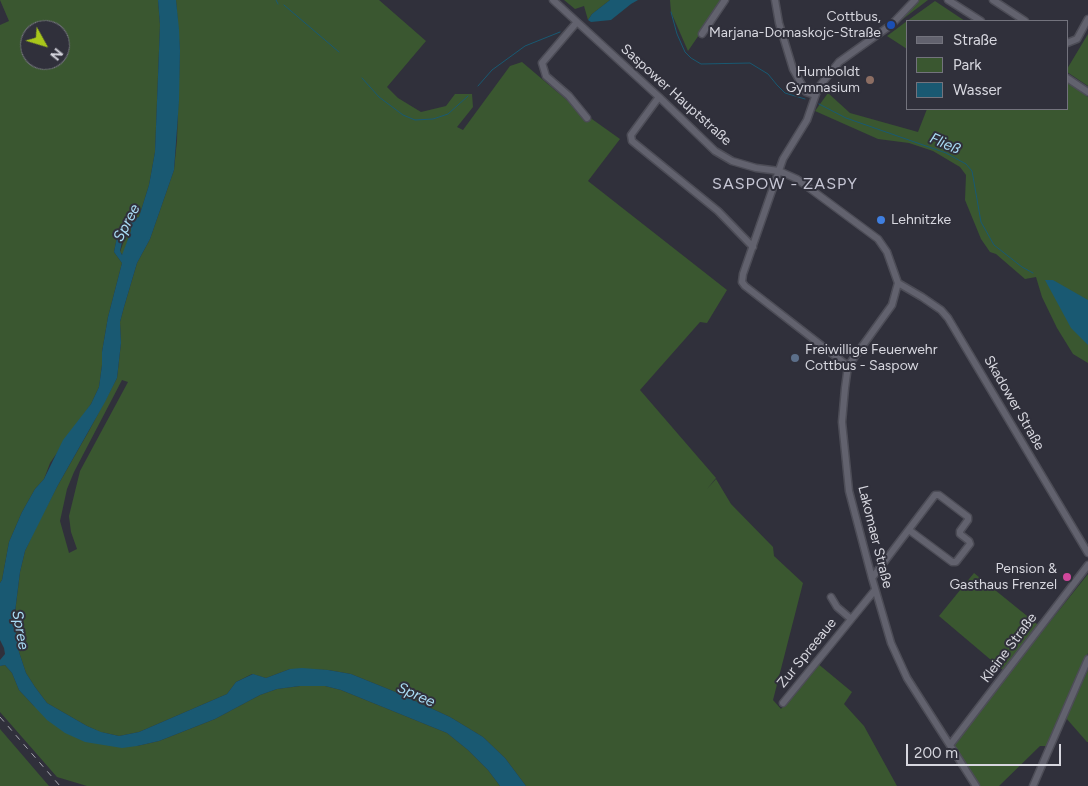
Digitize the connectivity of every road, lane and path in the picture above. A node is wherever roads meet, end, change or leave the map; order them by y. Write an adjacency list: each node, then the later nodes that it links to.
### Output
1 (553, 0): 10 (street, Saspower Hauptstraße)
2 (725, 0): 11 (street)
3 (775, 0): 15 (street)
4 (915, 0): 15 (street)
5 (948, 0): 8 (street)
6 (993, 0): 9 (street)
7 (1088, 19): 12 (street)
8 (979, 20)
9 (1023, 20)
10 (577, 22): 16 (street, Saspower Hauptstraße); 17 (street)
11 (702, 34)
12 (1068, 42)
13 (1068, 79): 14 (street)
14 (1088, 92)
15 (815, 95): 18 (street)
16 (659, 97): 18 (street, Saspower Hauptstraße); 19 (street)
17 (587, 118)
18 (779, 171): 19 (street); 20 (street, Saspower Hauptstraße)
19 (753, 246): 21 (street)
20 (898, 284): 21 (street, Lakomaer Straße); 23 (street, Skadower Straße)
21 (848, 366): 25 (street, Lakomaer Straße)
22 (909, 530): 22 (street); 25 (street)
23 (1088, 553)
24 (1088, 565): 31 (street, Kleine Straße)
25 (872, 578): 26 (street, Lakomaer Straße)
26 (875, 590): 28 (street, Zur Spreeaue); 31 (street, Lakomaer Straße)
27 (831, 597): 28 (street, Zur Spreeaue)
28 (851, 619): 30 (street, Zur Spreeaue)
29 (1088, 659): 33 (street)
30 (783, 704)
31 (950, 745): 32 (street, Lakomaer Straße)
32 (976, 786)
33 (1033, 786)

